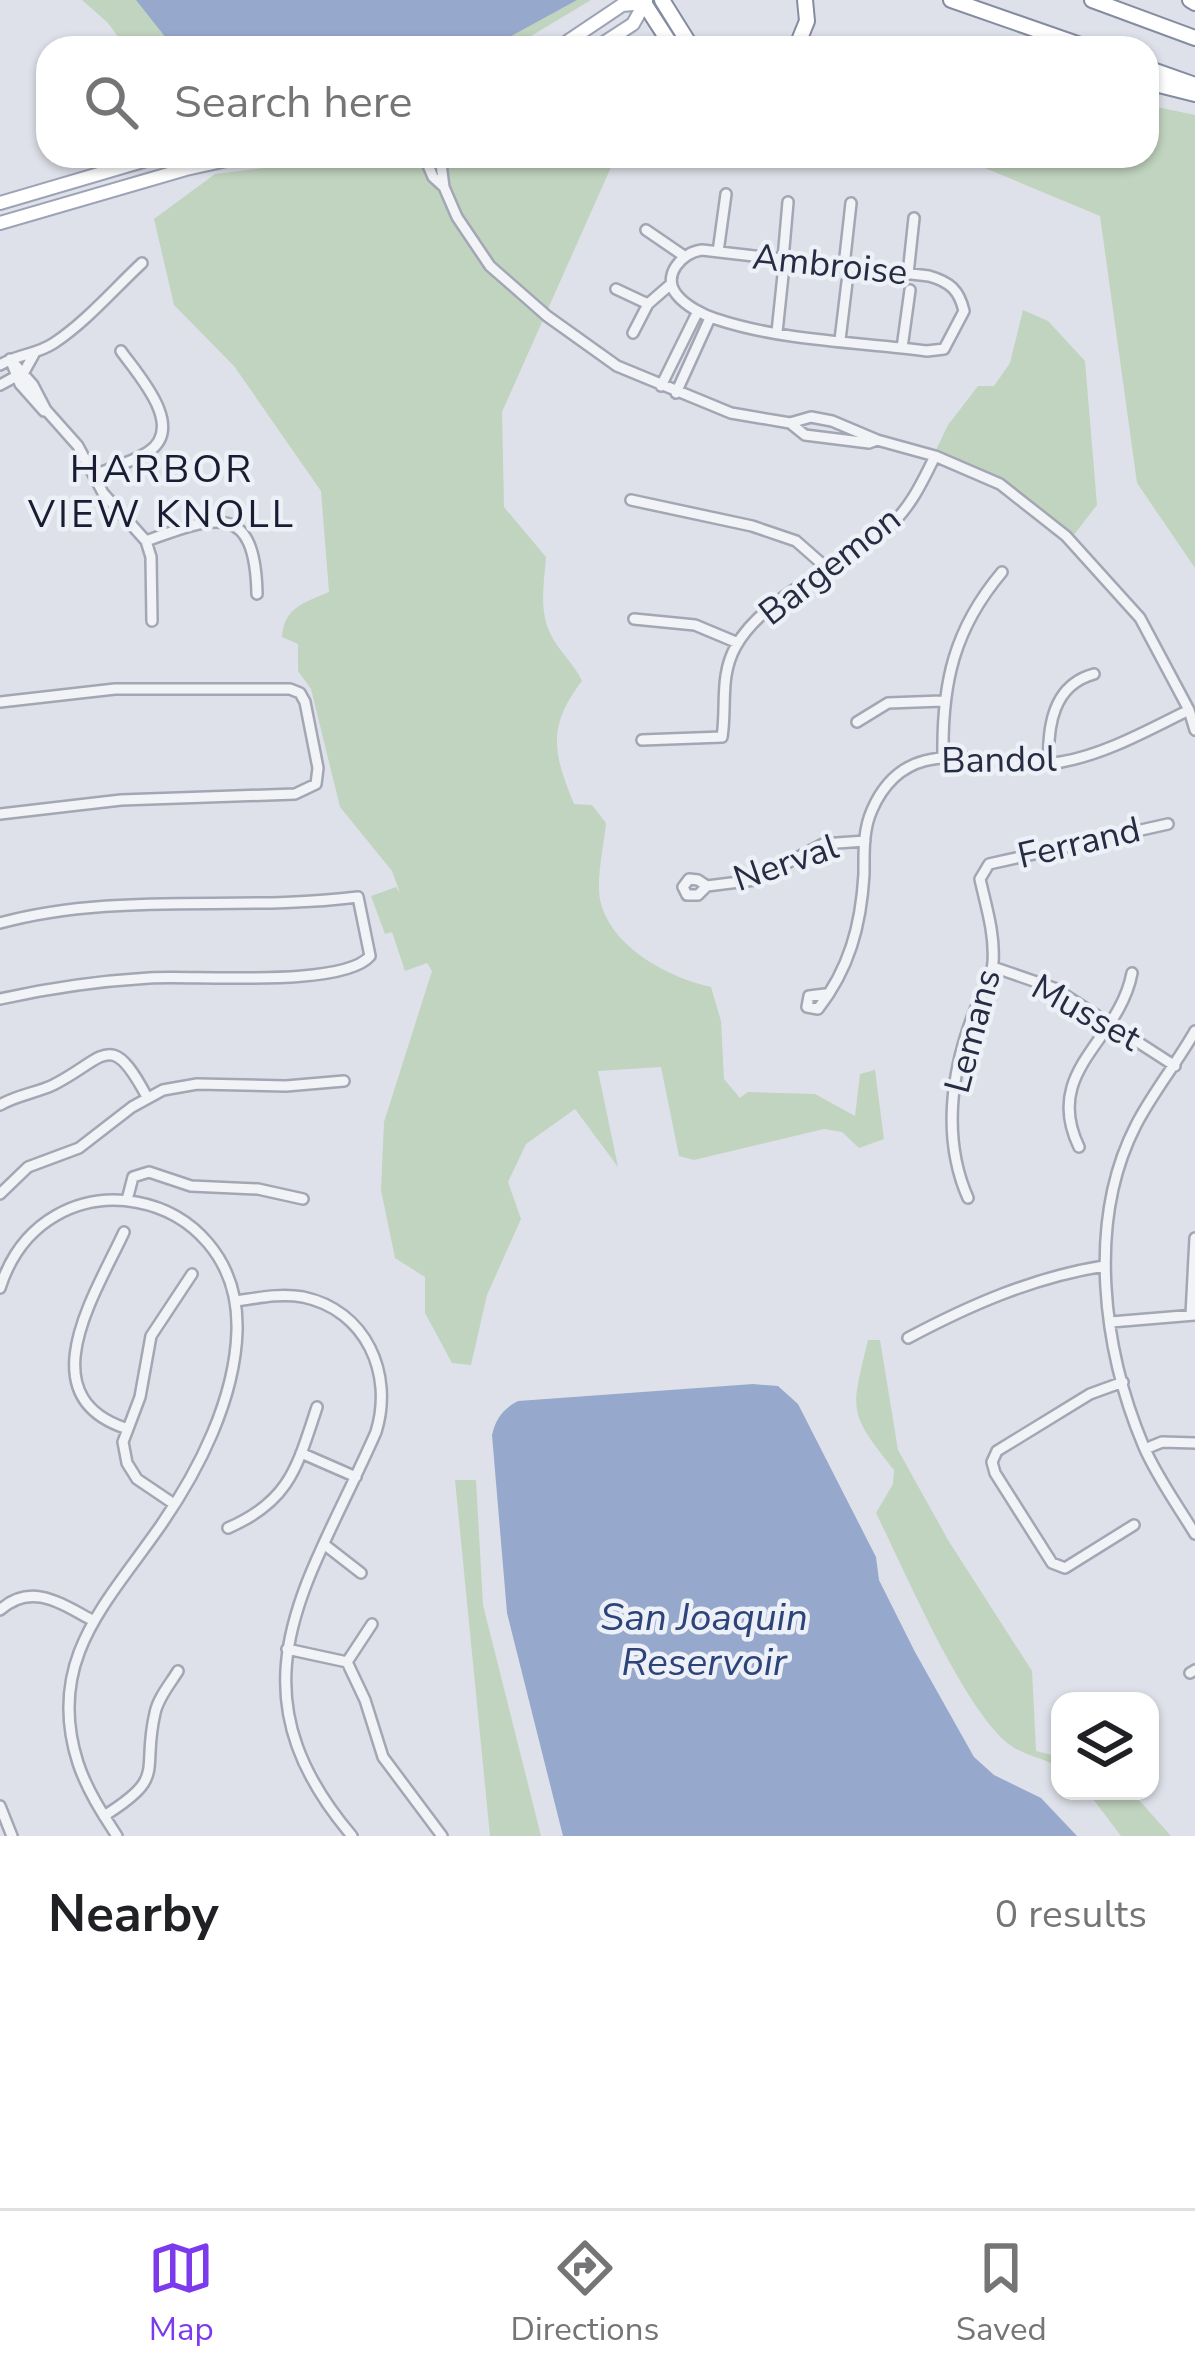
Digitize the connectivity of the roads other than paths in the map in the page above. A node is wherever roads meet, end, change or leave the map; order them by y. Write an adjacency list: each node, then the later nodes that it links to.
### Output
1 (662, 0): 9 (highway)
2 (805, 0): 10 (highway)
3 (951, 0): 11 (highway)
4 (1092, 0): 12 (highway)
5 (646, 1): 6 (main road); 7 (main road); 8 (highway)
6 (575, 36)
7 (614, 36)
8 (667, 36)
9 (684, 36)
10 (801, 36)
11 (1054, 36)
12 (1195, 38)
13 (1159, 72): 15 (highway)
14 (1159, 85): 16 (highway)
15 (1195, 85)
16 (1195, 94)
17 (119, 168): 24 (main road)
18 (197, 168): 27 (main road)
19 (429, 168): 21 (street)
20 (442, 168): 21 (street)
21 (444, 187): 52 (street)
22 (726, 194): 29 (street)
23 (788, 202): 31 (street)
24 (0, 203)
25 (851, 203): 33 (street)
26 (914, 218): 34 (street)
27 (0, 223)
28 (646, 230): 30 (street)
29 (718, 252): 30 (street, Ambroise); 31 (street, Ambroise)
30 (684, 256): 37 (street)
31 (783, 260): 33 (street, Ambroise)
32 (142, 263): 48 (street)
33 (844, 266): 34 (street, Ambroise)
34 (908, 274): 46 (street, Ambroise)
35 (783, 275): 43 (street)
36 (847, 282): 45 (street)
37 (671, 284): 40 (street); 41 (street, Ambroise)
38 (616, 289): 40 (street)
39 (910, 290): 46 (street)
40 (648, 304): 44 (street)
41 (698, 311): 42 (street, Ambroise); 52 (street)
42 (710, 318): 43 (street, Ambroise); 53 (street)
43 (777, 332): 45 (street, Ambroise)
44 (634, 333)
45 (840, 340): 46 (street, Ambroise)
46 (902, 348)
47 (121, 351): 59 (street)
48 (34, 354): 49 (street); 50 (street)
49 (5, 362): 50 (street)
50 (21, 374): 51 (street); 59 (street)
51 (0, 385)
52 (661, 386): 53 (street)
53 (676, 393): 55 (street)
54 (835, 422): 55 (street); 56 (street); 57 (street)
55 (792, 427): 56 (street)
56 (832, 439): 57 (street)
57 (877, 440): 58 (street)
58 (935, 456): 62 (street, Bargemon); 71 (street)
59 (94, 475): 61 (street)
60 (631, 500): 62 (street)
61 (146, 541): 64 (street); 66 (street)
62 (829, 570): 67 (street, Bargemon)
63 (1001, 572): 69 (street)
64 (257, 594)
65 (634, 620): 67 (street)
66 (152, 621)
67 (737, 643): 74 (street, Bargemon)
68 (1094, 674): 76 (street)
69 (942, 701): 72 (street); 75 (street)
70 (0, 702): 77 (street)
71 (1189, 710): 73 (street); 76 (street, Bandol)
72 (857, 722)
73 (1195, 730)
74 (642, 740)
75 (943, 755): 76 (street, Bandol); 79 (street, Bandol)
76 (1049, 764)
77 (0, 814)
78 (1168, 824): 80 (street, Ferrand)
79 (865, 841): 81 (street, Nerval); 85 (street, Bandol)
80 (989, 864): 83 (street, Lemans)
81 (707, 886)
82 (0, 923): 86 (street)
83 (993, 967): 87 (street, Musset); 95 (street, Lemans)
84 (1132, 974): 87 (street)
85 (825, 994)
86 (0, 999)
87 (1112, 1023): 89 (street, Musset); 93 (street)
88 (1195, 1031): 89 (street)
89 (1175, 1066): 100 (street)
90 (344, 1081): 91 (street)
91 (147, 1097): 92 (street); 94 (street)
92 (0, 1105)
93 (1079, 1147)
94 (0, 1194)
95 (968, 1198)
96 (303, 1199): 97 (street)
97 (127, 1200): 102 (street); 103 (street)
98 (124, 1232): 109 (street)
99 (1195, 1238): 104 (street)
100 (1104, 1266): 105 (street); 106 (street)
101 (192, 1274): 109 (street)
102 (0, 1288)
103 (236, 1301): 113 (street); 114 (street)
104 (1193, 1315): 105 (street)
105 (1111, 1322): 107 (street)
106 (908, 1338)
107 (1123, 1382): 111 (street); 115 (street)
108 (317, 1407): 112 (street)
109 (125, 1427): 114 (street)
110 (1195, 1443): 111 (street)
111 (1145, 1448): 117 (street)
112 (301, 1453): 113 (street); 116 (street)
113 (356, 1477): 118 (street)
114 (174, 1504): 121 (street)
115 (1134, 1525)
116 (228, 1528)
117 (1195, 1534)
118 (325, 1545): 119 (street); 123 (street)
119 (361, 1573)
120 (0, 1610): 121 (street)
121 (92, 1620): 127 (street)
122 (372, 1624): 124 (street)
123 (287, 1649): 124 (street); 130 (street)
124 (347, 1662): 131 (street)
125 (178, 1671): 127 (street)
126 (0, 1806): 128 (street)
127 (104, 1816): 129 (street)
128 (12, 1836)
129 (117, 1836)
130 (352, 1836)
131 (442, 1836)

